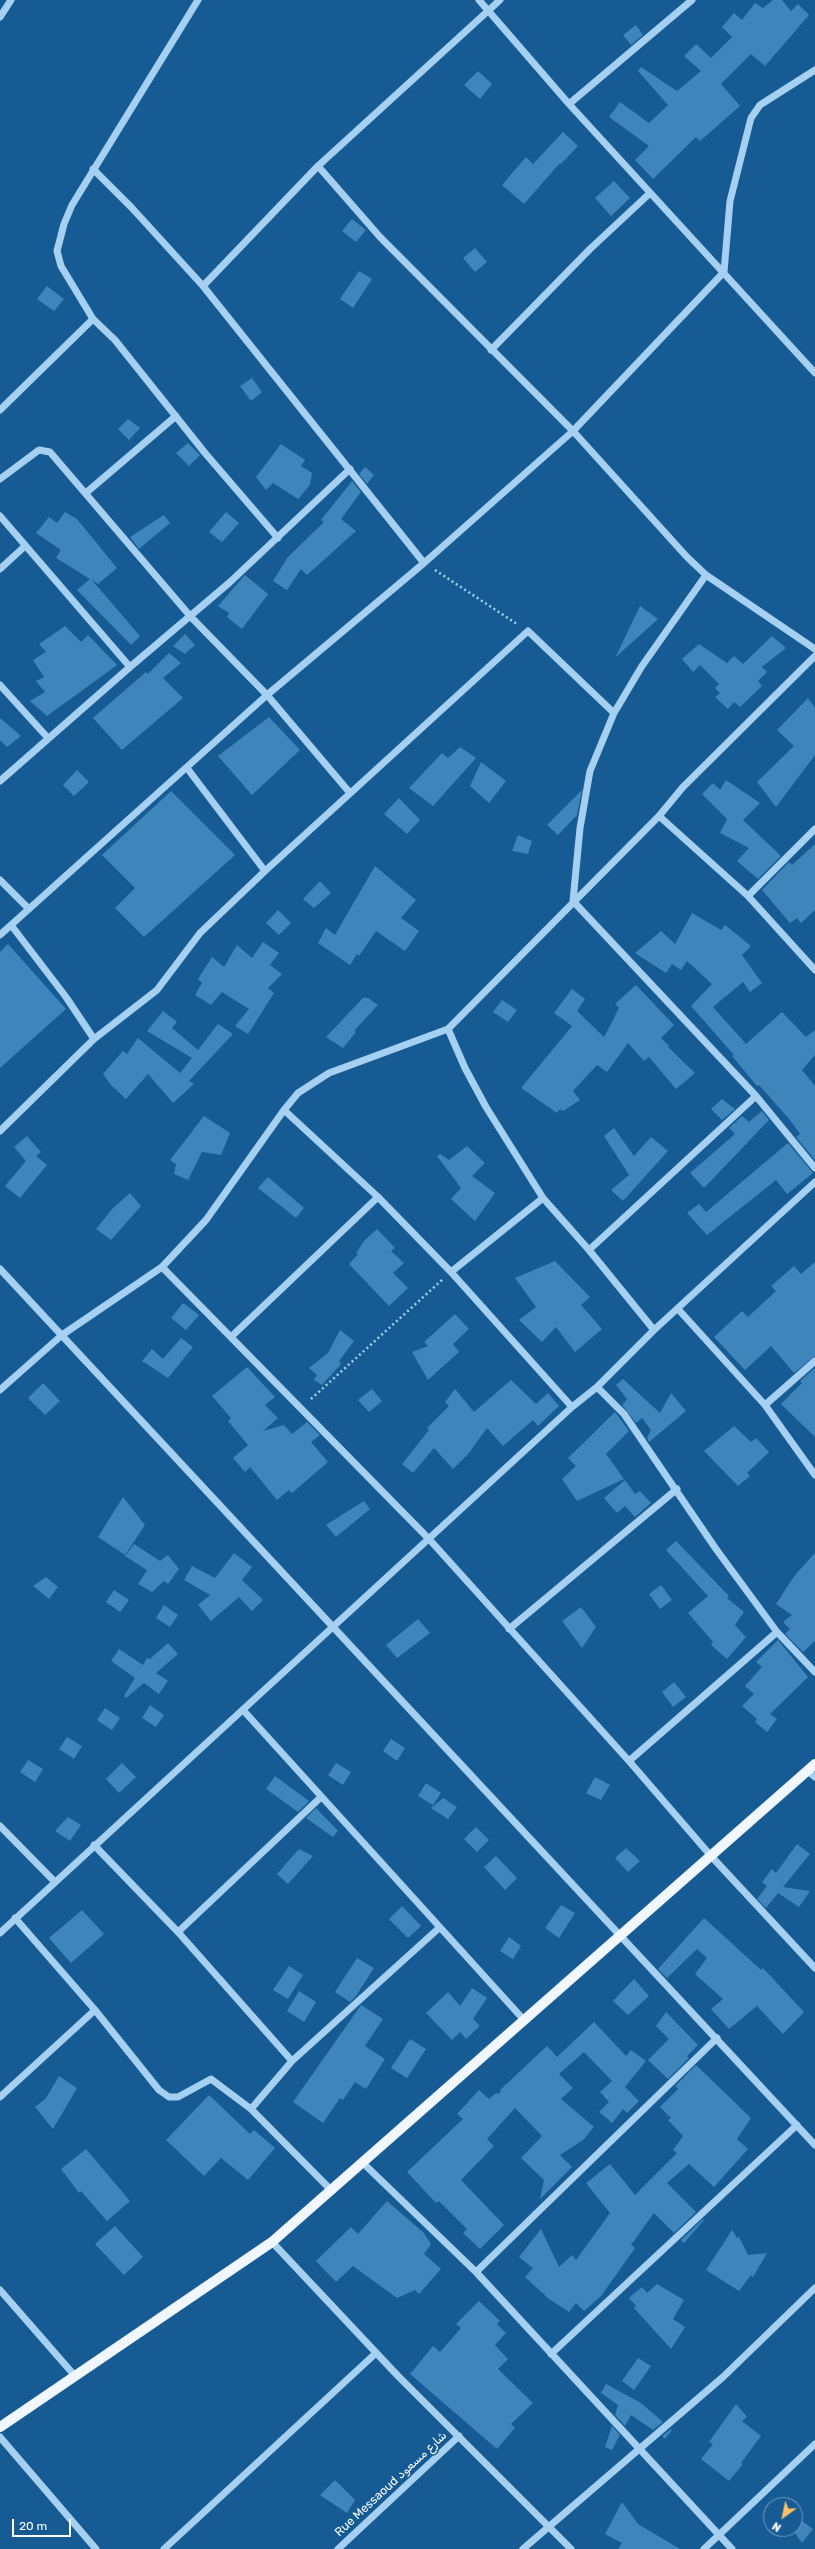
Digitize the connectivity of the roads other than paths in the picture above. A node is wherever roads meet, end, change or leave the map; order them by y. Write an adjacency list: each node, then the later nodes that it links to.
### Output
1 (11, 0): 7 (street)
2 (198, 0): 11 (street)
3 (479, 0): 6 (street)
4 (500, 0): 6 (street)
5 (692, 0): 9 (street)
6 (488, 10): 9 (street); 10 (street)
7 (0, 17)
8 (815, 70): 13 (street)
9 (569, 104): 12 (street)
10 (318, 166): 14 (street); 16 (street)
11 (93, 169): 14 (street); 15 (street)
12 (650, 194): 13 (street); 16 (street)
13 (724, 272): 17 (street); 20 (street)
14 (203, 286): 21 (street)
15 (93, 319): 18 (street); 19 (street)
16 (491, 350): 20 (street)
17 (815, 373)
18 (0, 410)
19 (176, 416): 23 (street); 25 (street)
20 (573, 431): 27 (street); 29 (street)
21 (350, 470): 25 (street); 27 (street)
22 (0, 479): 23 (street)
23 (86, 492): 30 (street)
24 (0, 516): 26 (street)
25 (278, 538): 30 (street)
26 (24, 547): 28 (street); 33 (street)
27 (424, 563): 35 (street)
28 (0, 569)
29 (706, 574): 31 (street); 36 (street)
30 (191, 617): 33 (street); 35 (street)
31 (815, 650)
32 (815, 656): 41 (street)
33 (130, 666): 37 (street)
34 (0, 685): 37 (street)
35 (267, 695): 38 (street); 40 (street)
36 (614, 714): 40 (street); 46 (street)
37 (48, 738): 39 (street)
38 (187, 768): 43 (street); 47 (street)
39 (0, 781)
40 (350, 793): 43 (street)
41 (659, 816): 45 (street); 46 (street)
42 (815, 829): 45 (street)
43 (266, 871): 52 (street)
44 (0, 880): 47 (street)
45 (748, 896): 50 (street)
46 (573, 902): 51 (street); 53 (street)
47 (28, 909): 48 (street)
48 (11, 925): 49 (street); 52 (street)
49 (0, 935)
50 (815, 970)
51 (448, 1029): 54 (street); 59 (street)
52 (94, 1040): 55 (street)
53 (756, 1096): 56 (street); 60 (street)
54 (284, 1110): 58 (street); 61 (street)
55 (0, 1131)
56 (815, 1168)
57 (815, 1182): 64 (street)
58 (378, 1197): 63 (street); 67 (street)
59 (543, 1198): 60 (street); 63 (street)
60 (590, 1250): 65 (street)
61 (162, 1267): 66 (street); 67 (street)
62 (0, 1269): 66 (street)
63 (451, 1272): 72 (street)
64 (678, 1309): 65 (street); 71 (street)
65 (654, 1330): 69 (street)
66 (62, 1335): 70 (street); 76 (street)
67 (232, 1336): 75 (street)
68 (815, 1361): 71 (street)
69 (597, 1387): 72 (street); 74 (street)
70 (0, 1390)
71 (765, 1405): 73 (street)
72 (572, 1407): 75 (street)
73 (815, 1476)
74 (677, 1489): 77 (street); 78 (street)
75 (429, 1539): 76 (street); 77 (street)
76 (333, 1628): 80 (street); 92 (street)
77 (508, 1629): 81 (street)
78 (777, 1632): 79 (street); 81 (street)
79 (815, 1672)
80 (243, 1710): 83 (street); 85 (street)
81 (629, 1761): 86 (street)
82 (813, 1771): 86 (main road)
83 (320, 1798): 89 (street); 90 (street)
84 (0, 1826): 87 (street)
85 (94, 1845): 87 (street); 90 (street)
86 (711, 1856): 92 (main road); 93 (street)
87 (54, 1881): 88 (street)
88 (15, 1918): 91 (street); 94 (street)
89 (439, 1928): 95 (street); 97 (street)
90 (178, 1932): 97 (street)
91 (0, 1933)
92 (620, 1937): 95 (main road); 96 (street)
93 (815, 1968)
94 (95, 2010): 98 (street); 99 (street)
95 (524, 2020): 102 (main road)
96 (716, 2038): 100 (street); 105 (street)
97 (292, 2061): 99 (street)
98 (0, 2097)
99 (251, 2109): 103 (street)
100 (797, 2125): 101 (street); 109 (street)
101 (815, 2145)
102 (363, 2164): 103 (main road); 105 (street)
103 (332, 2191): 104 (main road)
104 (272, 2242): 108 (street); 110 (main road)
105 (476, 2272): 109 (street)
106 (815, 2288): 115 (street)
107 (0, 2290): 110 (street)
108 (376, 2353): 112 (street); 119 (street)
109 (551, 2354): 115 (street)
110 (75, 2376): 111 (main road)
111 (0, 2427)
112 (459, 2436): 116 (street); 120 (street, Rue Messaoud شارع مسعود)
113 (0, 2437): 118 (street)
114 (815, 2444): 117 (street)
115 (640, 2450): 116 (street); 117 (street)
116 (549, 2525): 121 (street); 122 (street)
117 (718, 2534): 123 (street); 124 (street)
118 (96, 2549)
119 (164, 2549)
120 (338, 2549)
121 (523, 2549)
122 (571, 2549)
123 (704, 2549)
124 (732, 2549)

